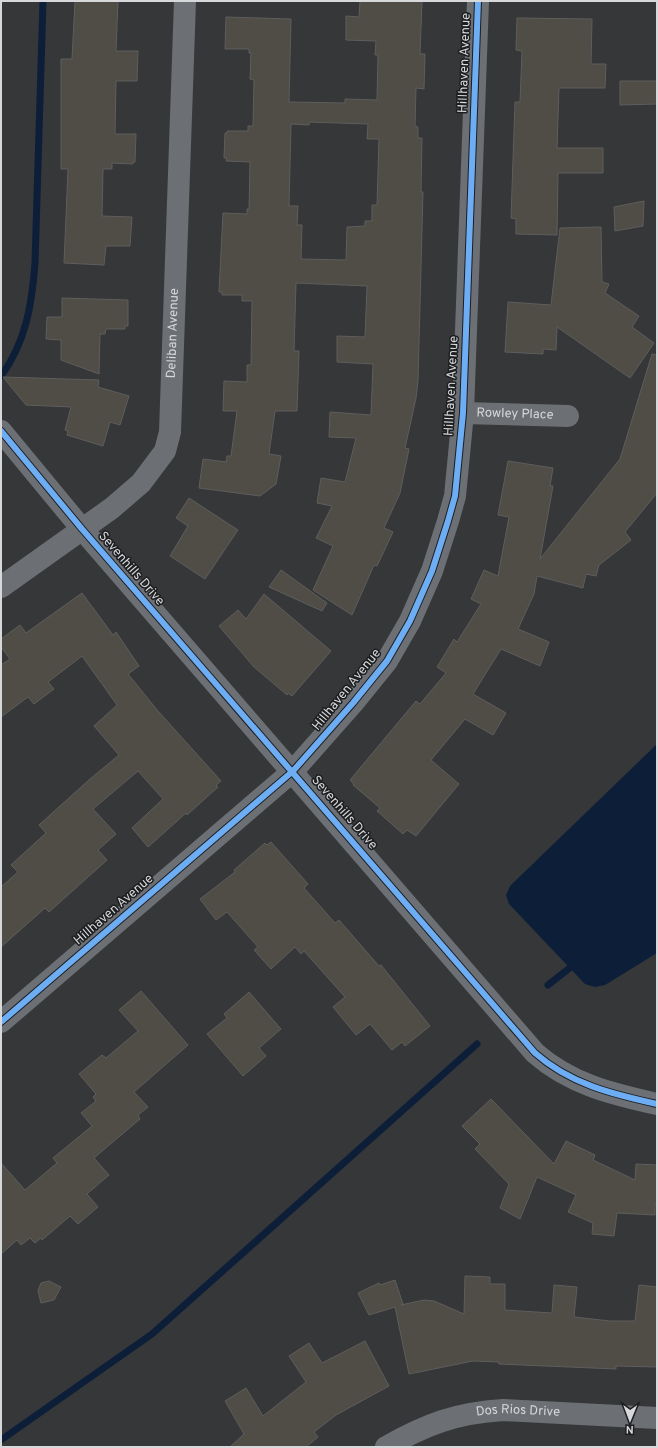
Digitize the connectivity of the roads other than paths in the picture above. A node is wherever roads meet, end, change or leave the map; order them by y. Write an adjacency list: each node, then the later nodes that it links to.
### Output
1 (185, 1): 6 (street, Deliban Avenue)
2 (478, 1): 3 (street, Hillhaven Avenue)
3 (463, 413): 4 (street, Rowley Place); 8 (street, Hillhaven Avenue)
4 (568, 416)
5 (1, 431): 6 (street, Sevenhills Drive)
6 (82, 529): 7 (street, Deliban Avenue); 8 (street, Sevenhills Drive)
7 (1, 587)
8 (293, 771): 9 (street, Hillhaven Avenue); 10 (street, Sevenhills Drive)
9 (1, 1022)
10 (657, 1104)
11 (657, 1418): 12 (street, Dos Rios Drive)
12 (386, 1447)

